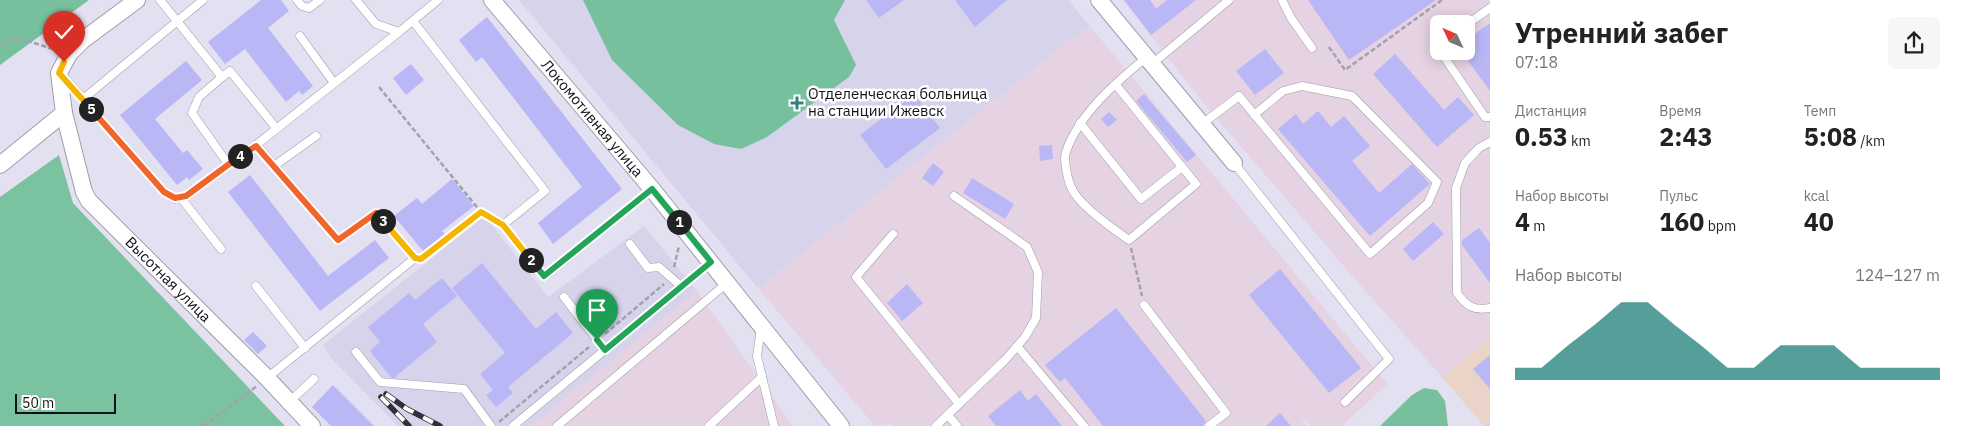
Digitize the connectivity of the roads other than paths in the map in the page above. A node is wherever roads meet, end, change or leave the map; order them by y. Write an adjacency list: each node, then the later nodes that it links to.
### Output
1 (137, 0): 21 (street)
2 (160, 0): 14 (lane)
3 (203, 0): 14 (lane)
4 (297, 0): 5 (lane)
5 (320, 0)
6 (356, 0): 16 (lane)
7 (438, 0): 15 (lane)
8 (492, 0): 40 (street, Локомотивная улица)
9 (1099, 0): 20 (street)
10 (1229, 0): 20 (lane)
11 (1282, 0): 18 (lane)
12 (1490, 8): 13 (lane)
13 (1475, 19)
14 (177, 21): 22 (lane); 25 (lane)
15 (413, 21): 16 (lane); 40 (lane)
16 (399, 32): 23 (lane)
17 (300, 36): 23 (lane)
18 (1312, 48)
19 (1447, 60): 28 (lane)
20 (1150, 61): 24 (lane); 30 (street)
21 (59, 73): 25 (lane); 26 (street, Высотная улица)
22 (222, 77): 31 (lane); 36 (lane)
23 (334, 82): 31 (lane)
24 (1116, 85): 29 (lane); 39 (lane)
25 (83, 99): 42 (lane)
26 (64, 112): 37 (street); 59 (street, Высотная улица)
27 (1254, 115): 27 (lane); 30 (lane)
28 (1490, 117)
29 (1080, 123): 39 (lane); 39 (lane)
30 (1202, 124): 35 (street)
31 (276, 128): 34 (lane)
32 (316, 136): 38 (lane)
33 (1490, 142): 52 (lane)
34 (256, 146): 36 (lane); 38 (lane)
35 (1234, 163): 62 (lane)
36 (228, 164): 42 (lane)
37 (0, 165)
38 (274, 166): 55 (lane)
39 (1182, 167)
40 (652, 189): 46 (street, Локомотивная улица)
41 (954, 196): 54 (lane)
42 (180, 198): 45 (lane)
43 (893, 234): 63 (lane)
44 (630, 244): 49 (lane)
45 (221, 249)
46 (711, 262): 47 (street, Локомотивная улица); 49 (lane)
47 (727, 283): 53 (street, Локомотивная улица); 68 (lane)
48 (256, 286): 55 (lane)
49 (682, 287): 56 (lane)
50 (564, 297): 56 (lane)
51 (1144, 305): 75 (lane)
52 (1490, 308)
53 (761, 326): 58 (lane); 71 (street, Локомотивная улица)
54 (1017, 346): 63 (lane); 74 (lane)
55 (305, 348): 59 (lane)
56 (605, 350): 67 (lane)
57 (356, 352): 66 (lane)
58 (762, 377): 69 (lane); 70 (lane)
59 (267, 378): 61 (street, Высотная улица)
60 (314, 379): 61 (lane)
61 (289, 402): 65 (street, Высотная улица)
62 (1345, 402)
63 (959, 404): 64 (lane)
64 (948, 415): 72 (lane); 73 (lane)
65 (312, 426)
66 (492, 426)
67 (513, 426)
68 (557, 426)
69 (709, 426)
70 (774, 426)
71 (841, 426)
72 (936, 426)
73 (957, 426)
74 (1084, 426)
75 (1209, 426)

